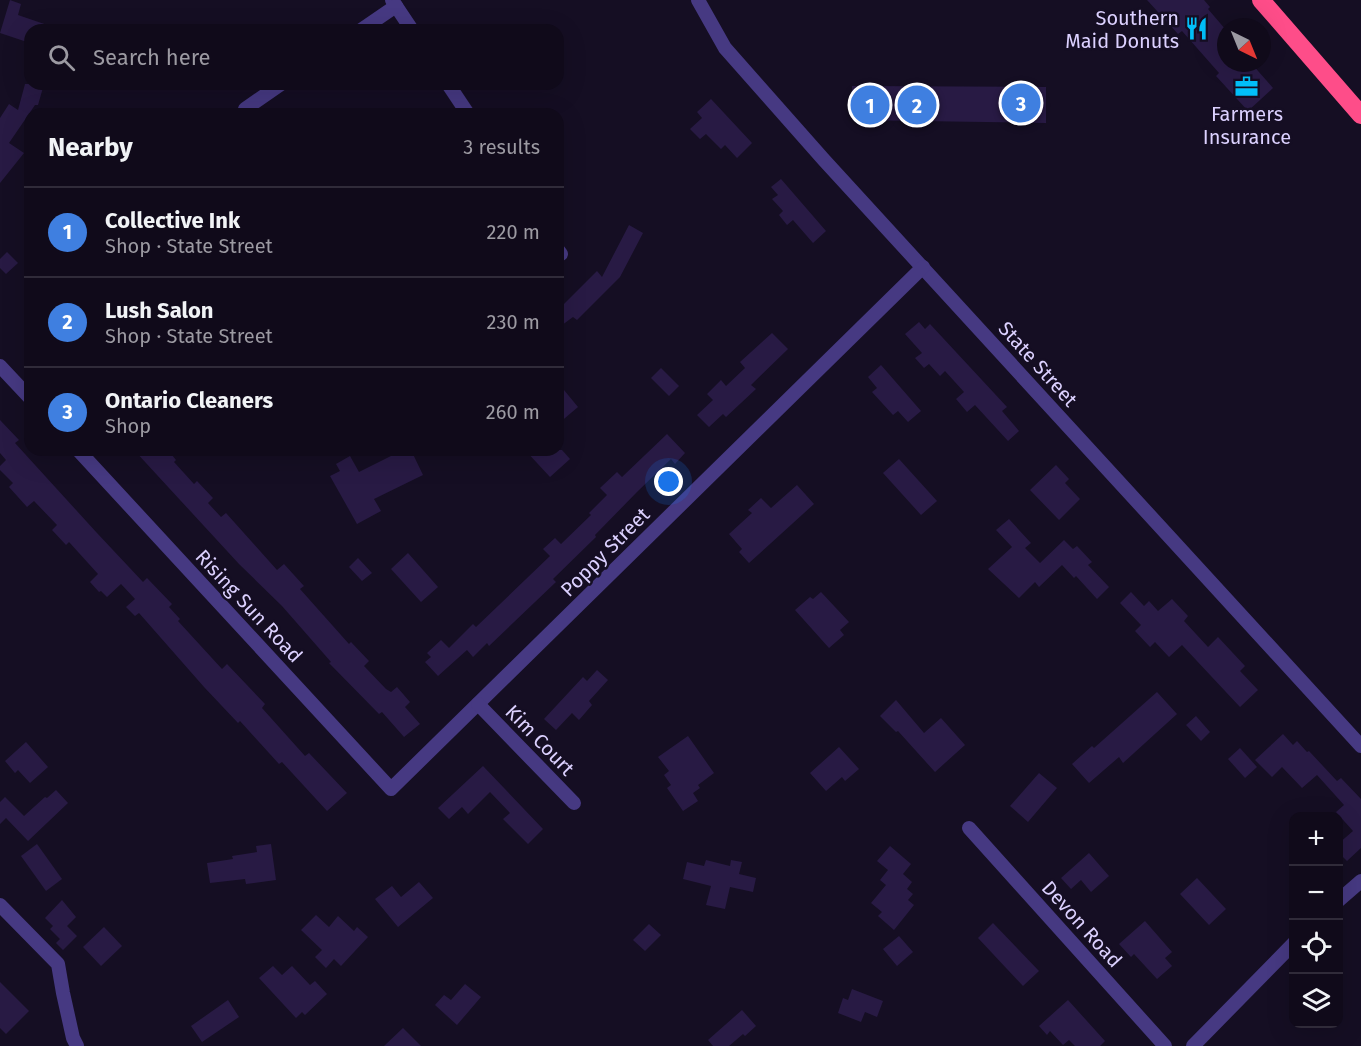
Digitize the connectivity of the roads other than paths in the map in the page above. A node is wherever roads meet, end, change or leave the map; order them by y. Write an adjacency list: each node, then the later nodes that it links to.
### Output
1 (698, 0): 11 (street, State Street)
2 (1262, 0): 10 (highway)
3 (394, 3): 4 (street); 5 (street)
4 (368, 24)
5 (408, 24)
6 (272, 90): 8 (street)
7 (452, 90): 9 (street)
8 (246, 108)
9 (464, 108)
10 (1361, 115)
11 (923, 267): 15 (street, Poppy Street); 16 (street, State Street)
12 (0, 366): 13 (street)
13 (24, 392)
14 (84, 456): 17 (street, Rising Sun Road)
15 (478, 704): 17 (street, Poppy Street); 18 (street, Kim Court)
16 (1361, 746)
17 (391, 789)
18 (574, 803)
19 (969, 828): 25 (street, Devon Road)
20 (1361, 881): 21 (street)
21 (1343, 897)
22 (0, 905): 24 (street)
23 (1289, 947): 26 (street)
24 (77, 1046)
25 (1165, 1046)
26 (1193, 1046)

